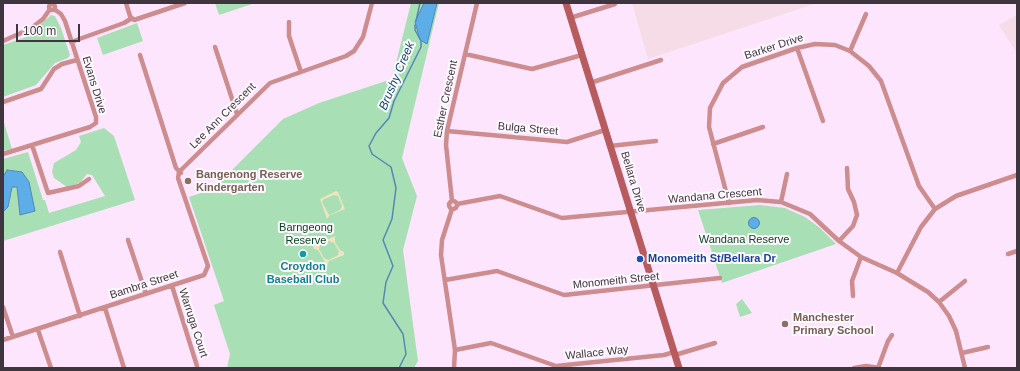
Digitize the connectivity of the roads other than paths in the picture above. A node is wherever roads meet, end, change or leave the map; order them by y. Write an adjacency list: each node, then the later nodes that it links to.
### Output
1 (126, 3): 9 (street)
2 (185, 3): 9 (street)
3 (372, 3): 22 (street, Lee Ann Crescent)
4 (478, 3): 17 (street, Esther Crescent)
5 (566, 3): 10 (main road, Bellara Drive)
6 (615, 4): 10 (street)
7 (51, 5): 12 (street); 13 (street, Evans Drive)
8 (866, 14): 16 (street)
9 (132, 18): 13 (street)
10 (570, 18): 19 (main road, Bellara Drive)
11 (289, 22): 22 (street)
12 (3, 41)
13 (71, 42): 20 (street, Evans Drive)
14 (215, 47): 25 (street)
15 (797, 48): 16 (street, Barker Drive); 26 (street); 31 (street, Barker Drive)
16 (850, 51): 45 (street, Barker Drive)
17 (465, 54): 19 (street); 29 (street, Esther Crescent)
18 (140, 55): 36 (street, Bambra Street)
19 (582, 55): 23 (main road, Bellara Drive)
20 (77, 60): 24 (street); 32 (street, Evans Drive)
21 (661, 60): 23 (street)
22 (301, 72): 25 (street, Lee Ann Crescent)
23 (590, 83): 28 (main road, Bellara Drive)
24 (3, 102)
25 (237, 114): 36 (street, Lee Ann Crescent)
26 (823, 121)
27 (763, 127): 31 (street)
28 (605, 130): 29 (street, Bulga Street); 33 (main road, Bellara Drive)
29 (447, 131): 40 (street, Esther Crescent)
30 (656, 141): 33 (street)
31 (713, 144): 42 (street, Barker Drive)
32 (32, 145): 34 (street, Evans Drive); 39 (street)
33 (610, 146): 46 (main road, Bellara Drive)
34 (3, 154)
35 (847, 168): 48 (street)
36 (180, 173): 57 (street, Bambra Street)
37 (787, 174): 41 (street)
38 (1017, 175): 45 (street)
39 (89, 179)
40 (452, 201): 43 (street); 44 (street)
41 (781, 202): 42 (street, Wandana Crescent); 48 (street, Wandana Crescent)
42 (729, 203): 46 (street, Wandana Crescent)
43 (457, 204): 44 (street); 46 (street, Wandana Crescent)
44 (452, 208): 55 (street)
45 (935, 209): 53 (street)
46 (630, 212): 58 (main road, Bellara Drive)
47 (128, 240): 59 (street)
48 (839, 241): 52 (street, Wandana Crescent)
49 (60, 252): 64 (street)
50 (1017, 252): 51 (street)
51 (1008, 254)
52 (862, 258): 53 (street, Wandana Crescent); 60 (street)
53 (897, 273): 61 (street, Wandana Crescent)
54 (720, 278): 58 (street, Monomeith Street)
55 (445, 280): 58 (street, Monomeith Street); 71 (street)
56 (965, 281): 61 (street)
57 (172, 286): 59 (street, Bambra Street); 74 (street, Warruga Court)
58 (653, 286): 73 (main road, Bellara Drive)
59 (146, 294): 63 (street, Bambra Street)
60 (853, 296)
61 (939, 302): 72 (street, Wandana Crescent)
62 (3, 307): 67 (street)
63 (105, 308): 64 (street, Bambra Street); 76 (street)
64 (80, 316): 65 (street, Bambra Street)
65 (38, 330): 67 (street, Bambra Street); 75 (street)
66 (892, 335): 80 (street)
67 (12, 337): 68 (street, Bambra Street)
68 (3, 340)
69 (715, 343): 73 (street, Wallace Way)
70 (988, 347): 72 (street)
71 (455, 350): 73 (street, Wallace Way); 77 (street)
72 (962, 352): 81 (street, Wandana Crescent)
73 (674, 354): 78 (main road, Bellara Drive)
74 (197, 366)
75 (51, 368)
76 (124, 368)
77 (454, 368)
78 (679, 368)
79 (854, 368): 80 (street)
80 (879, 368)
81 (965, 368)

